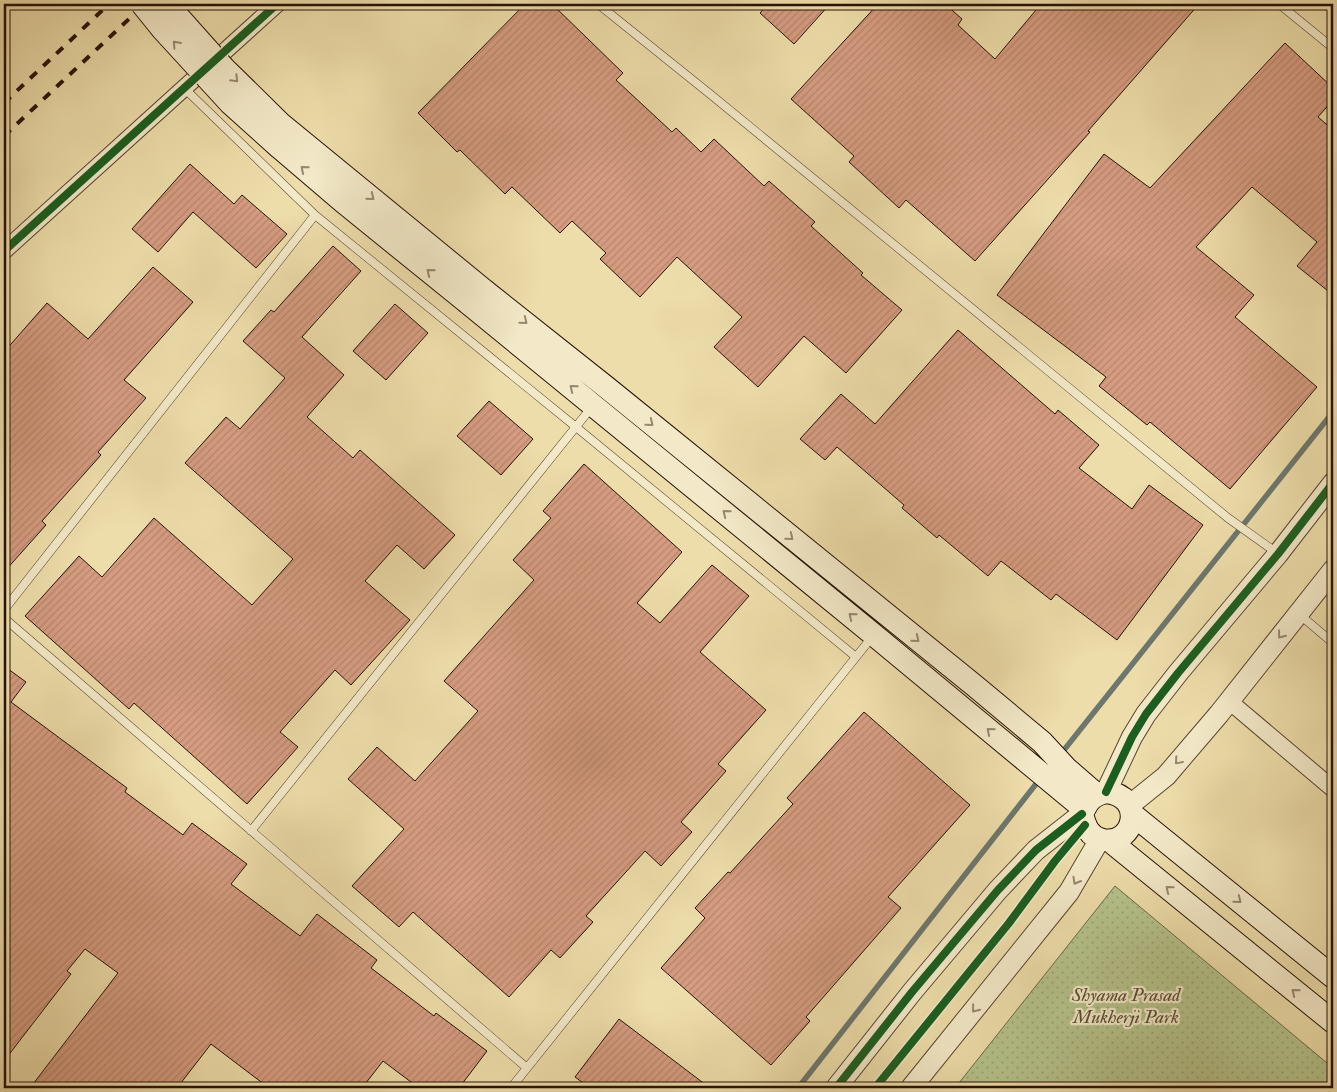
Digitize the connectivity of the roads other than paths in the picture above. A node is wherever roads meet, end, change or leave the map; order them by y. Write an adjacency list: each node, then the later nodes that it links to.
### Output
1 (142, 4): 10 (main road, one-way to 1, bridge)
2 (167, 4): 10 (main road, one-way to 10, bridge)
3 (277, 4): 7 (street)
4 (598, 4): 14 (lane)
5 (1278, 4): 6 (lane)
6 (1333, 48)
7 (184, 88): 8 (lane); 9 (street)
8 (315, 215): 12 (lane); 16 (lane)
9 (4, 251)
10 (477, 297): 11 (main road, one-way to 10); 24 (main road, one-way to 24)
11 (594, 405): 12 (lane); 19 (main road, one-way to 11)
12 (576, 427): 21 (lane); 26 (lane)
13 (1333, 483): 14 (street)
14 (1278, 554): 24 (street)
15 (1333, 570): 17 (street)
16 (4, 610)
17 (1299, 614): 20 (lane); 22 (street, one-way to 22)
18 (4, 618): 26 (lane)
19 (874, 635): 21 (lane); 24 (main road, one-way to 19)
20 (1333, 644)
21 (856, 657): 30 (lane)
22 (1229, 701): 23 (street); 25 (street, one-way to 25)
23 (1333, 789)
24 (1092, 802): 25 (main road); 27 (main road); 32 (street)
25 (1131, 810): 27 (main road); 28 (main road, one-way to 28)
26 (251, 831): 30 (lane)
27 (1105, 840): 29 (main road, one-way to 27); 33 (street, one-way to 33)
28 (1333, 977)
29 (1333, 1022)
30 (527, 1068): 31 (lane)
31 (511, 1088)
32 (836, 1088)
33 (911, 1088)

